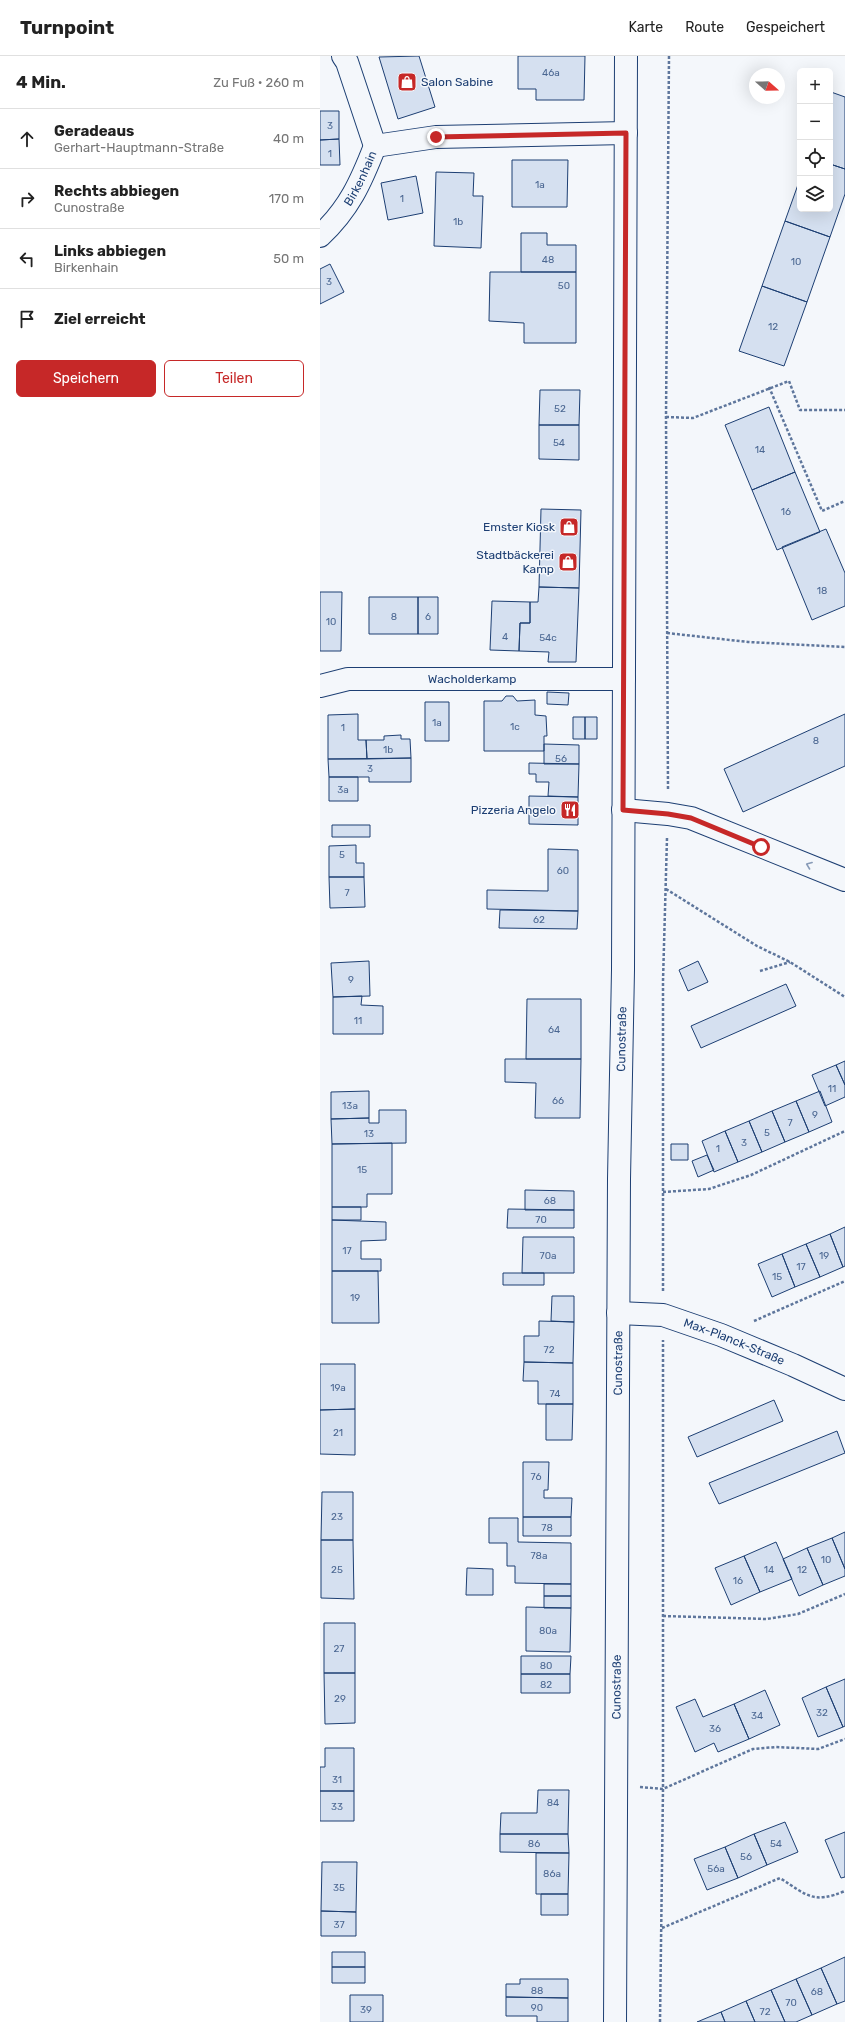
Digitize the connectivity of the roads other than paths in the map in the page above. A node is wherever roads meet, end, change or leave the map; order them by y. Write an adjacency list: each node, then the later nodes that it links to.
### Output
1 (343, 56): 4 (street)
2 (626, 56): 3 (street, Cunostraße)
3 (626, 133): 4 (street, Birkenhain); 6 (street, Cunostraße)
4 (375, 146): 5 (street, Birkenhain)
5 (320, 236)
6 (624, 679): 7 (street, Wacholderkamp); 8 (street, Cunostraße)
7 (320, 686)
8 (623, 810): 9 (street, one-way to 8); 10 (street, Cunostraße)
9 (845, 880)
10 (618, 1313): 11 (street, Max-Planck-Straße); 12 (street, Cunostraße)
11 (845, 1389)
12 (615, 2022)

